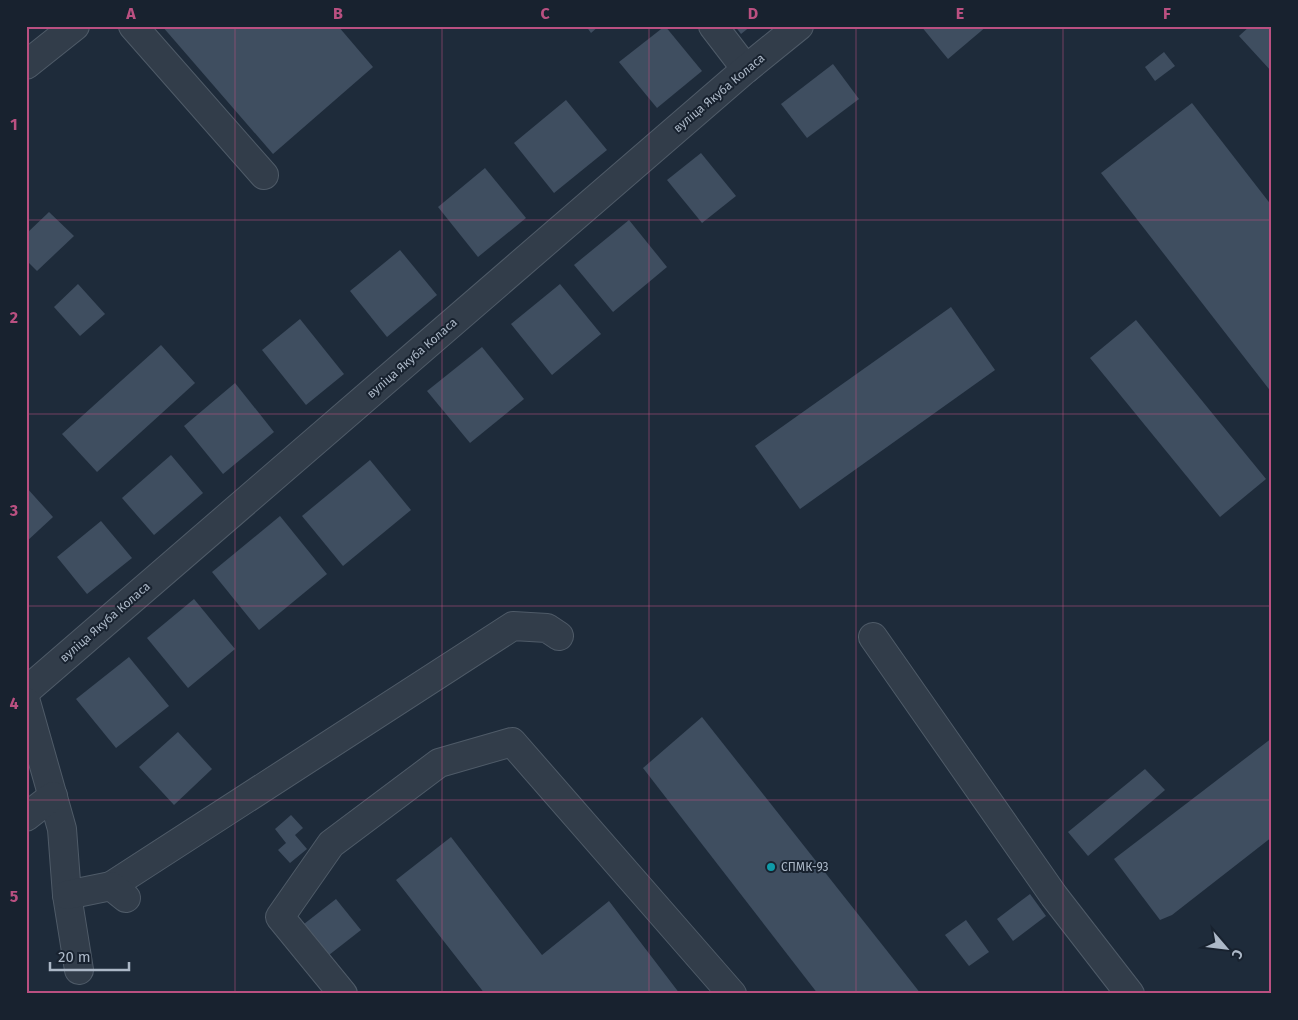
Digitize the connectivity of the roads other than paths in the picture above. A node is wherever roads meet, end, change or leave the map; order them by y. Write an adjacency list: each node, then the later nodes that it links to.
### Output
1 (75, 26): 5 (street)
2 (133, 26): 7 (street)
3 (713, 26): 6 (street)
4 (799, 26): 6 (street, вуліца Якуба Коласа)
5 (26, 65)
6 (746, 69): 10 (street, вуліца Якуба Коласа)
7 (264, 175)
8 (559, 636): 14 (street)
9 (873, 637): 18 (street)
10 (26, 691)
11 (26, 702): 12 (street)
12 (53, 796): 13 (street); 14 (street)
13 (26, 816)
14 (67, 895): 15 (street)
15 (79, 970)
16 (343, 994): 17 (street)
17 (732, 994)
18 (1130, 994)

